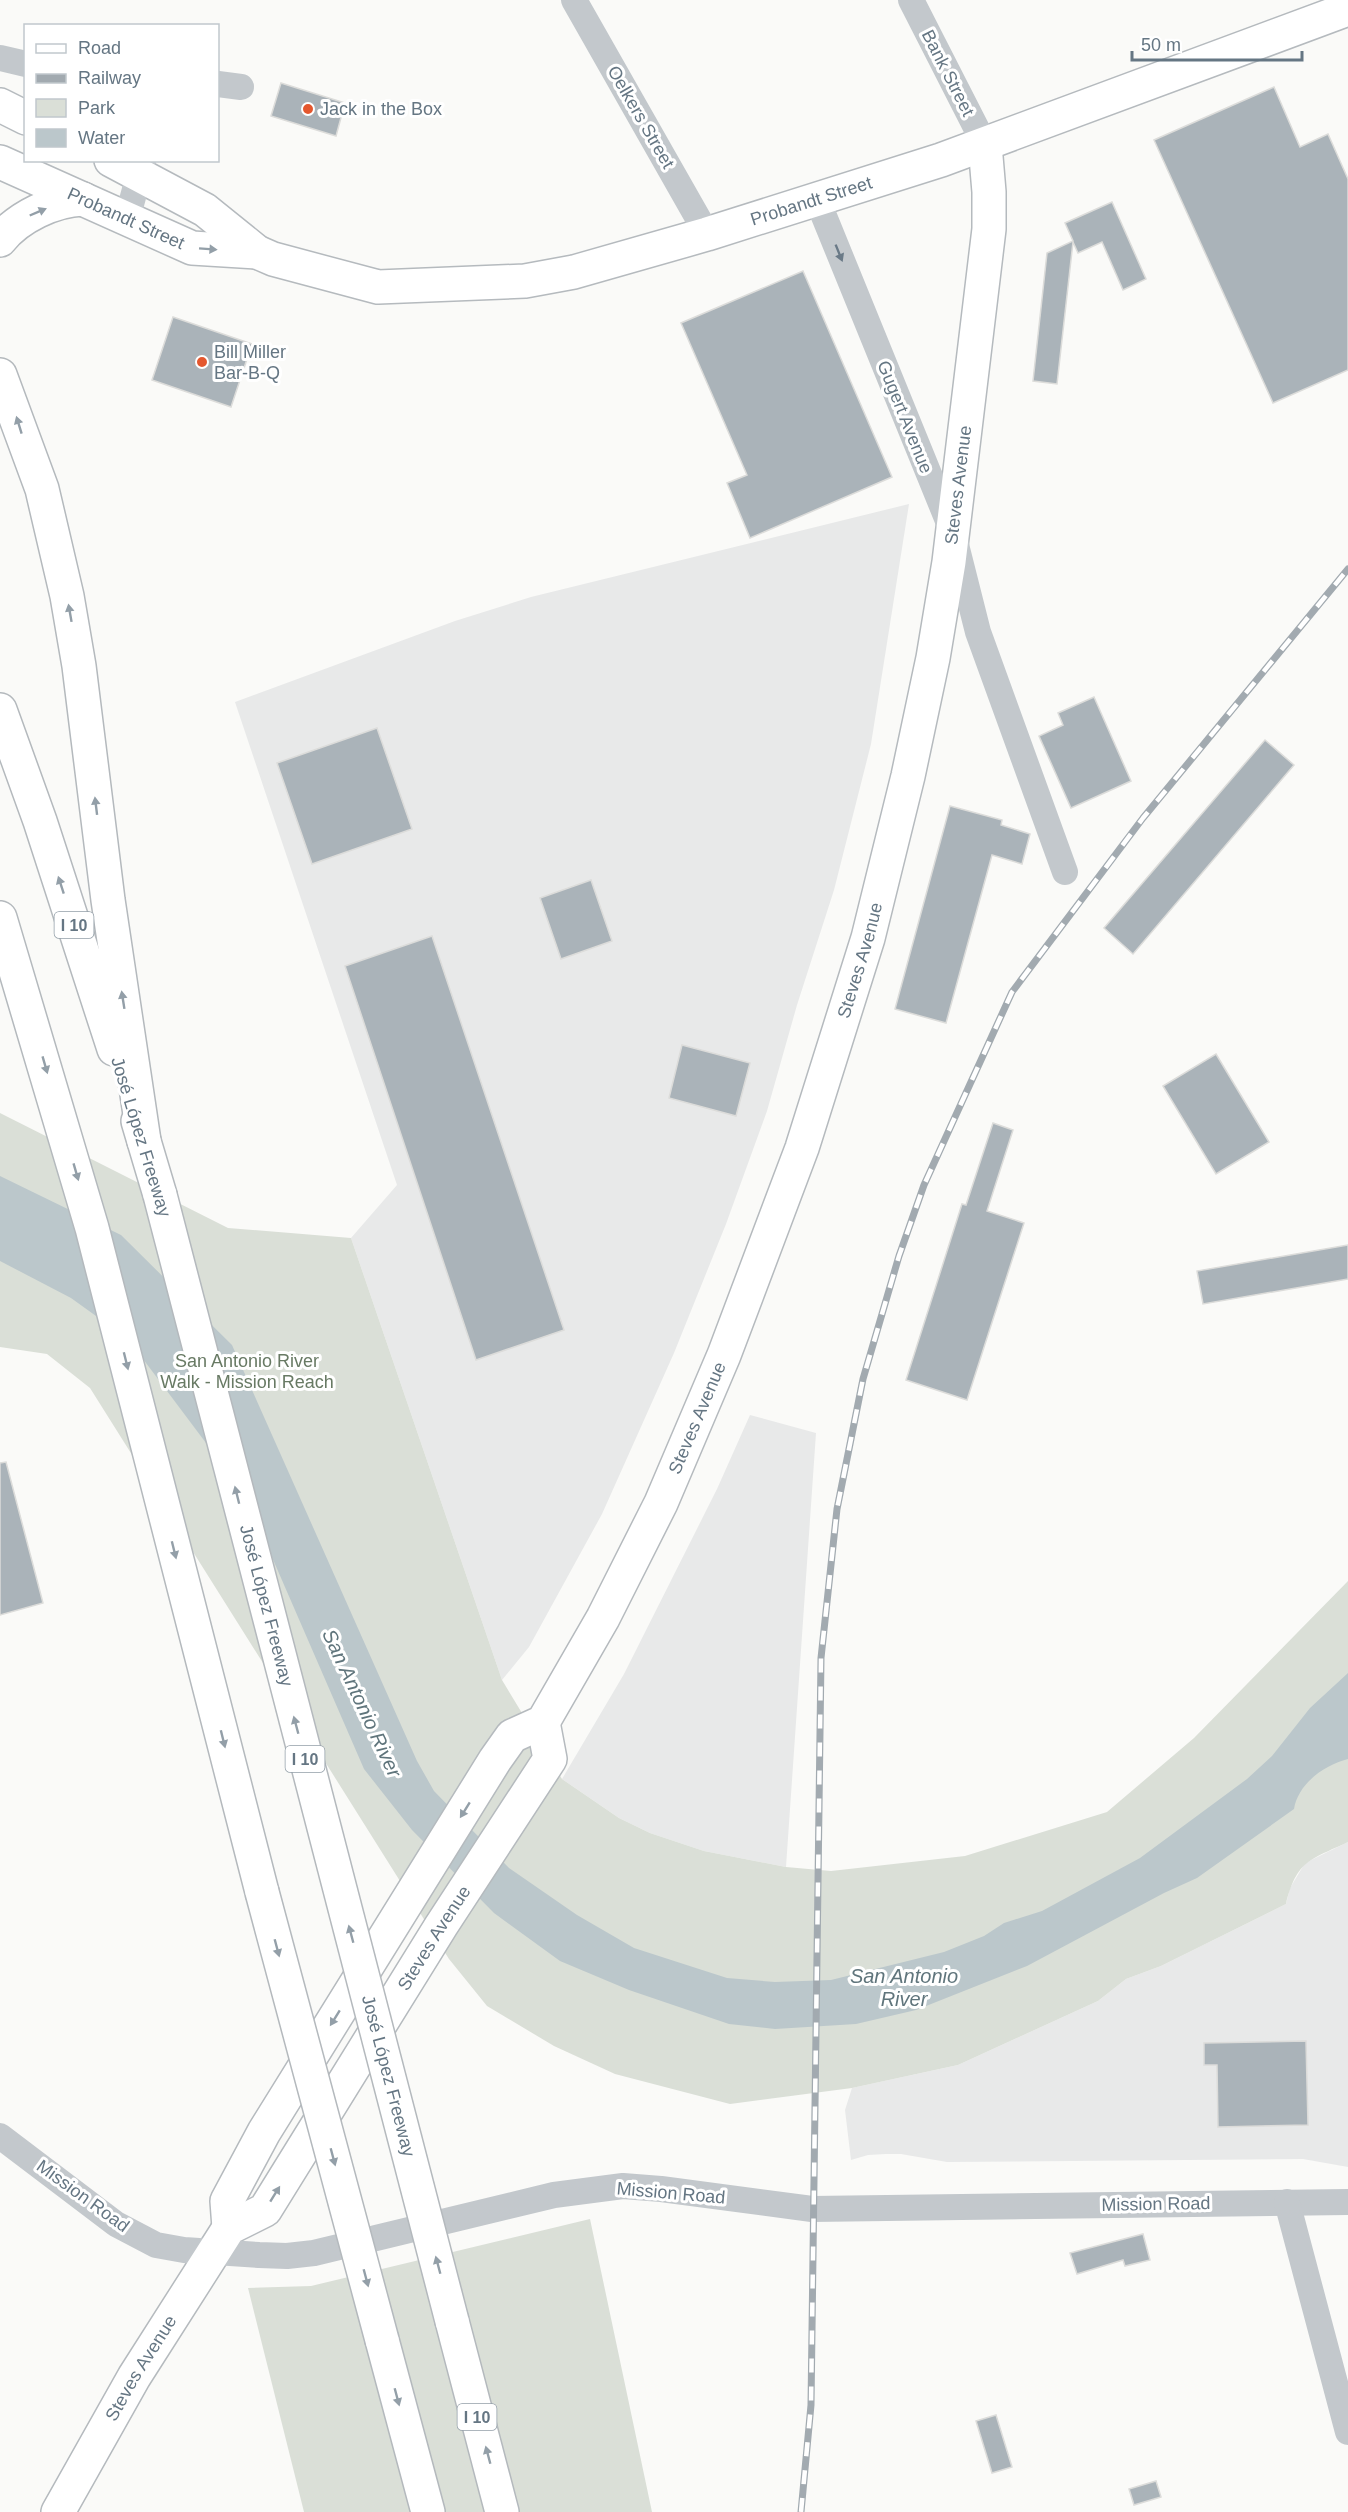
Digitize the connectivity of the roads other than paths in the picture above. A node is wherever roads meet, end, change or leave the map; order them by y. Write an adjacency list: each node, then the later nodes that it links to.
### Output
1 (574, 0): 14 (street, Oelkers Street)
2 (911, 0): 8 (street, Bank Street)
3 (1348, 9): 8 (main road, Probandt Street)
4 (0, 58): 5 (street)
5 (24, 64)
6 (0, 105): 7 (main road)
7 (24, 117)
8 (985, 145): 12 (main road, Probandt Street); 18 (main road, Steves Avenue)
9 (0, 162): 11 (main road, Probandt Street)
10 (131, 165): 13 (street); 16 (main road, Probandt Street)
11 (83, 199): 13 (main road, Probandt Street); 15 (main road, one-way to 11)
12 (817, 199): 14 (main road, Probandt Street); 18 (street, Gugert Avenue, one-way to 18)
13 (127, 219): 16 (main road, Probandt Street, one-way to 16)
14 (707, 234): 16 (main road, Probandt Street)
15 (0, 240)
16 (257, 252)
17 (0, 375): 24 (main road, one-way to 17)
18 (953, 533): 20 (street, Gugert Avenue); 25 (main road, Steves Avenue)
19 (0, 710): 24 (main road, José López Freeway / I 10, one-way to 19)
20 (1065, 872)
21 (0, 918): 23 (main road)
22 (0, 970): 23 (main road)
23 (30, 1014): 32 (main road, one-way to 32, bridge)
24 (144, 1140): 33 (main road, José López Freeway / I 10, one-way to 24, bridge)
25 (543, 1722): 29 (main road, one-way to 29); 29 (main road, Steves Avenue, one-way to 25)
26 (0, 2136): 29 (street, Mission Road)
27 (1287, 2202): 28 (street, Mission Road); 29 (street, Mission Road); 30 (street)
28 (1348, 2202)
29 (222, 2240): 31 (main road, Steves Avenue)
30 (1348, 2432)
31 (58, 2512)
32 (428, 2512)
33 (502, 2512)

